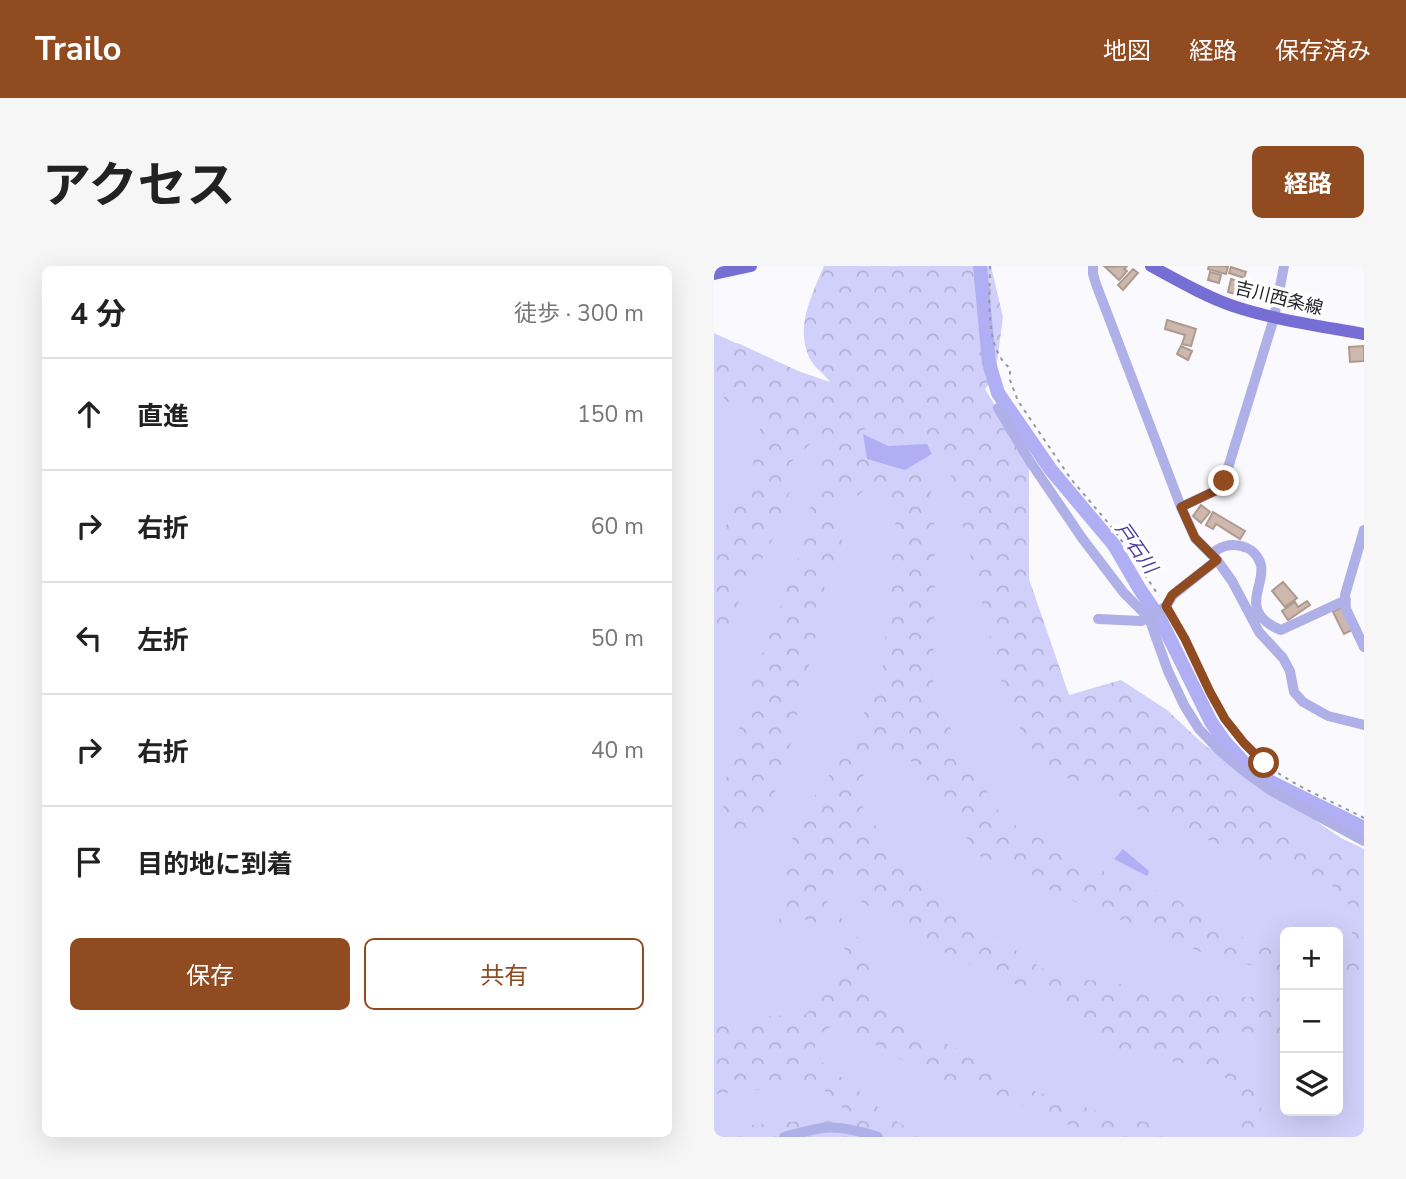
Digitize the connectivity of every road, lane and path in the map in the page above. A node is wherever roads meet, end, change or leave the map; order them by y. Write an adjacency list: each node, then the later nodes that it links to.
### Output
1 (751, 266): 6 (main road)
2 (990, 266): 14 (path)
3 (1093, 266): 10 (street)
4 (1151, 266): 7 (main road, 吉川西条線)
5 (1284, 266): 7 (street)
6 (714, 274)
7 (1275, 318): 8 (main road, 吉川西条線); 10 (street)
8 (1364, 334)
9 (998, 408): 15 (street)
10 (1181, 507): 12 (street)
11 (1364, 530): 13 (street)
12 (1214, 557): 13 (street); 14 (street); 18 (street)
13 (1346, 600): 17 (street)
14 (1166, 606): 15 (street); 19 (path)
15 (1149, 618): 16 (street); 20 (street)
16 (1098, 619)
17 (1364, 647)
18 (1364, 725)
19 (1364, 818)
20 (1364, 841)
21 (784, 1137): 22 (street)
22 (877, 1137)

